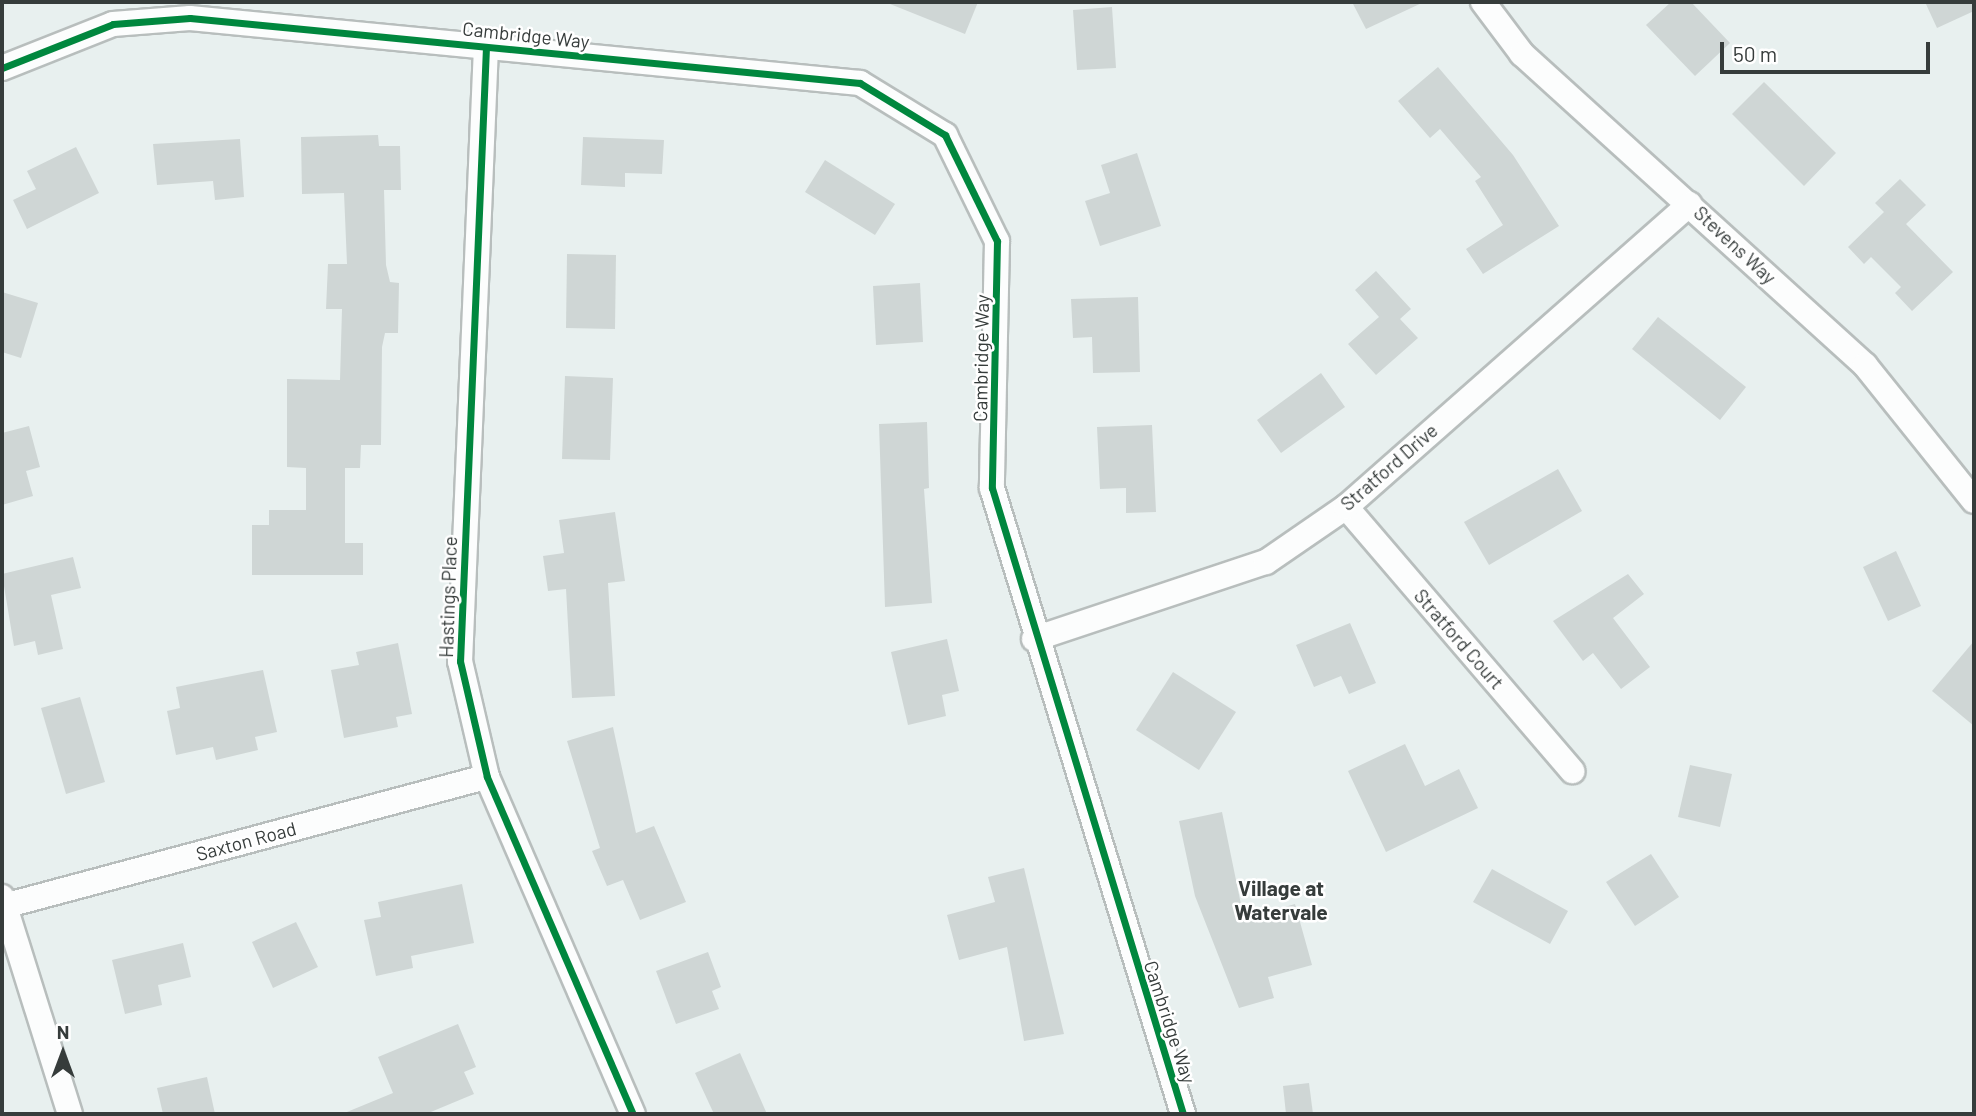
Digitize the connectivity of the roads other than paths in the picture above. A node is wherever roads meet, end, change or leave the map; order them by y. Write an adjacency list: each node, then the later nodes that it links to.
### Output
1 (1483, 2): 4 (street, Stevens Way)
2 (486, 47): 3 (street, Cambridge Way); 7 (street, Cambridge Way); 9 (street, Hastings Place)
3 (2, 68)
4 (1690, 204): 5 (street, Stevens Way); 6 (street, Stratford Drive)
5 (1974, 501)
6 (1346, 507): 7 (street, Stratford Drive); 8 (street, Stratford Court)
7 (1034, 639): 13 (street, Cambridge Way)
8 (1572, 771)
9 (487, 777): 10 (street, Saxton Road); 12 (street, Hastings Place)
10 (3, 902): 11 (street)
11 (70, 1114)
12 (633, 1114)
13 (1183, 1114)

